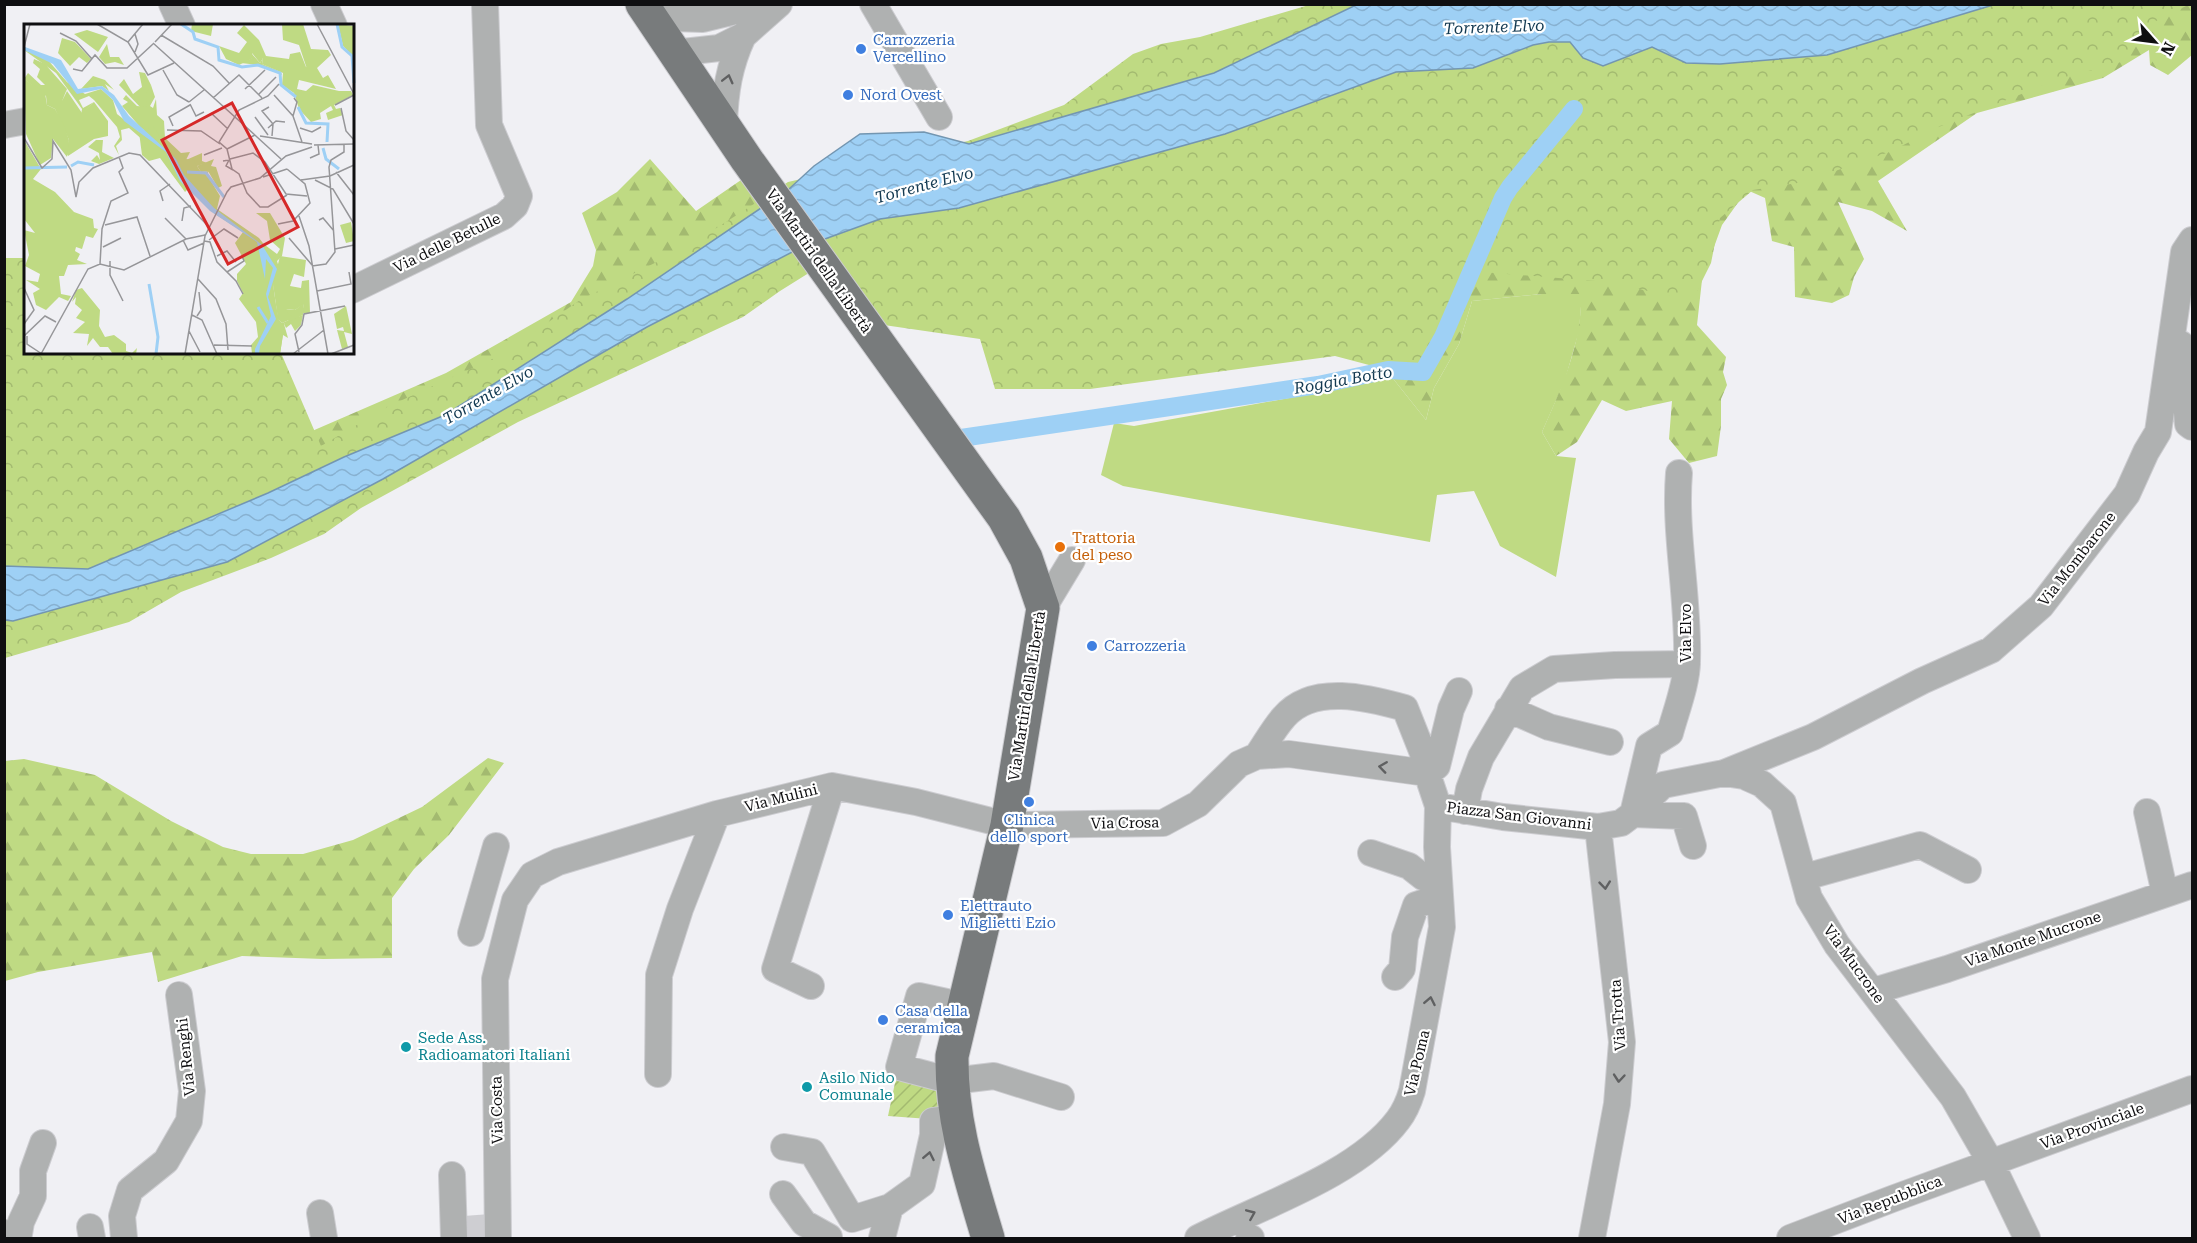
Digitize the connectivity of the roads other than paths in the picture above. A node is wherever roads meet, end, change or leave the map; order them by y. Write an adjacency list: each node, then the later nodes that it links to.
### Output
1 (172, 4): 10 (street)
2 (324, 4): 11 (street)
3 (485, 4): 19 (street, Via delle Betulle)
4 (642, 4): 13 (main road)
5 (651, 4): 9 (street)
6 (764, 4): 9 (street)
7 (779, 4): 12 (street)
8 (873, 4): 14 (street)
9 (703, 19): 13 (street)
10 (181, 24)
11 (333, 24)
12 (743, 36): 13 (street); 17 (street, one-way to 12)
13 (674, 53): 17 (main road)
14 (939, 117)
15 (24, 121): 16 (street)
16 (4, 125)
17 (724, 125): 24 (main road, Via Martiri della Libertà)
18 (2193, 240): 20 (street, Via Mombarone)
19 (354, 289)
20 (2178, 305): 21 (street); 31 (street, Via Mombarone)
21 (2193, 427)
22 (1679, 472): 25 (street, Via Elvo)
23 (1072, 560): 24 (street)
24 (1043, 608): 38 (main road, Via Martiri della Libertà)
25 (1687, 664): 27 (street); 37 (street, Via Elvo)
26 (1459, 691): 30 (street)
27 (1508, 710): 28 (street); 34 (street)
28 (1610, 742)
29 (1257, 756): 30 (street, Via Crosa, one-way to 29); 30 (street, Via Crosa); 38 (street, Via Crosa)
30 (1427, 773): 33 (street, Via Crosa)
31 (1724, 773): 37 (street, Via Mucrone); 45 (street, Via Mucrone)
32 (832, 786): 36 (street, Via Mulini); 38 (street, Via Mulini); 52 (street)
33 (1438, 806): 34 (street, Piazza San Giovanni); 47 (street, Via Poma)
34 (1465, 811): 39 (street, Piazza San Giovanni)
35 (2147, 812): 48 (street)
36 (717, 814): 43 (street, Via Mulini); 56 (street)
37 (1633, 814): 39 (street, Piazza San Giovanni); 41 (street)
38 (1007, 825): 55 (main road, Via Martiri della Libertà)
39 (1598, 826): 77 (street, Via Trotta, one-way to 77)
40 (496, 846): 49 (street)
41 (1693, 846)
42 (1371, 854): 47 (street)
43 (558, 862): 49 (street, Via Costa)
44 (1968, 870): 45 (street)
45 (1805, 877): 53 (street, Via Mucrone)
46 (2193, 885): 48 (street, Via Monte Mucrone)
47 (1440, 889): 51 (street); 76 (street, Via Poma, one-way to 47)
48 (2165, 894): 53 (street, Via Monte Mucrone)
49 (499, 896): 50 (street); 68 (street, Via Costa)
50 (471, 933)
51 (1395, 977)
52 (811, 986)
53 (1874, 992): 63 (street, Via Mucrone)
54 (179, 994): 72 (street, Via Renghi)
55 (965, 1006): 57 (main road, Via Martiri della Libertà); 57 (street)
56 (658, 1074)
57 (952, 1081): 59 (street); 60 (main road, Via Martiri della Libertà)
58 (2193, 1089): 63 (street, Via Provinciale)
59 (1061, 1097)
60 (955, 1118): 66 (street, one-way to 60); 75 (main road, Via Martiri della Libertà)
61 (44, 1143): 70 (street)
62 (784, 1147): 66 (street)
63 (1991, 1163): 78 (street, Via Repubblica); 79 (street, Via Mucrone)
64 (452, 1175): 69 (street)
65 (783, 1194): 71 (street)
66 (890, 1207): 74 (street)
67 (320, 1213): 73 (street)
68 (495, 1231)
69 (457, 1232)
70 (4, 1233)
71 (834, 1233)
72 (124, 1239)
73 (324, 1239)
74 (882, 1239)
75 (988, 1239)
76 (1198, 1239)
77 (1592, 1239)
78 (1790, 1239)
79 (2027, 1239)

